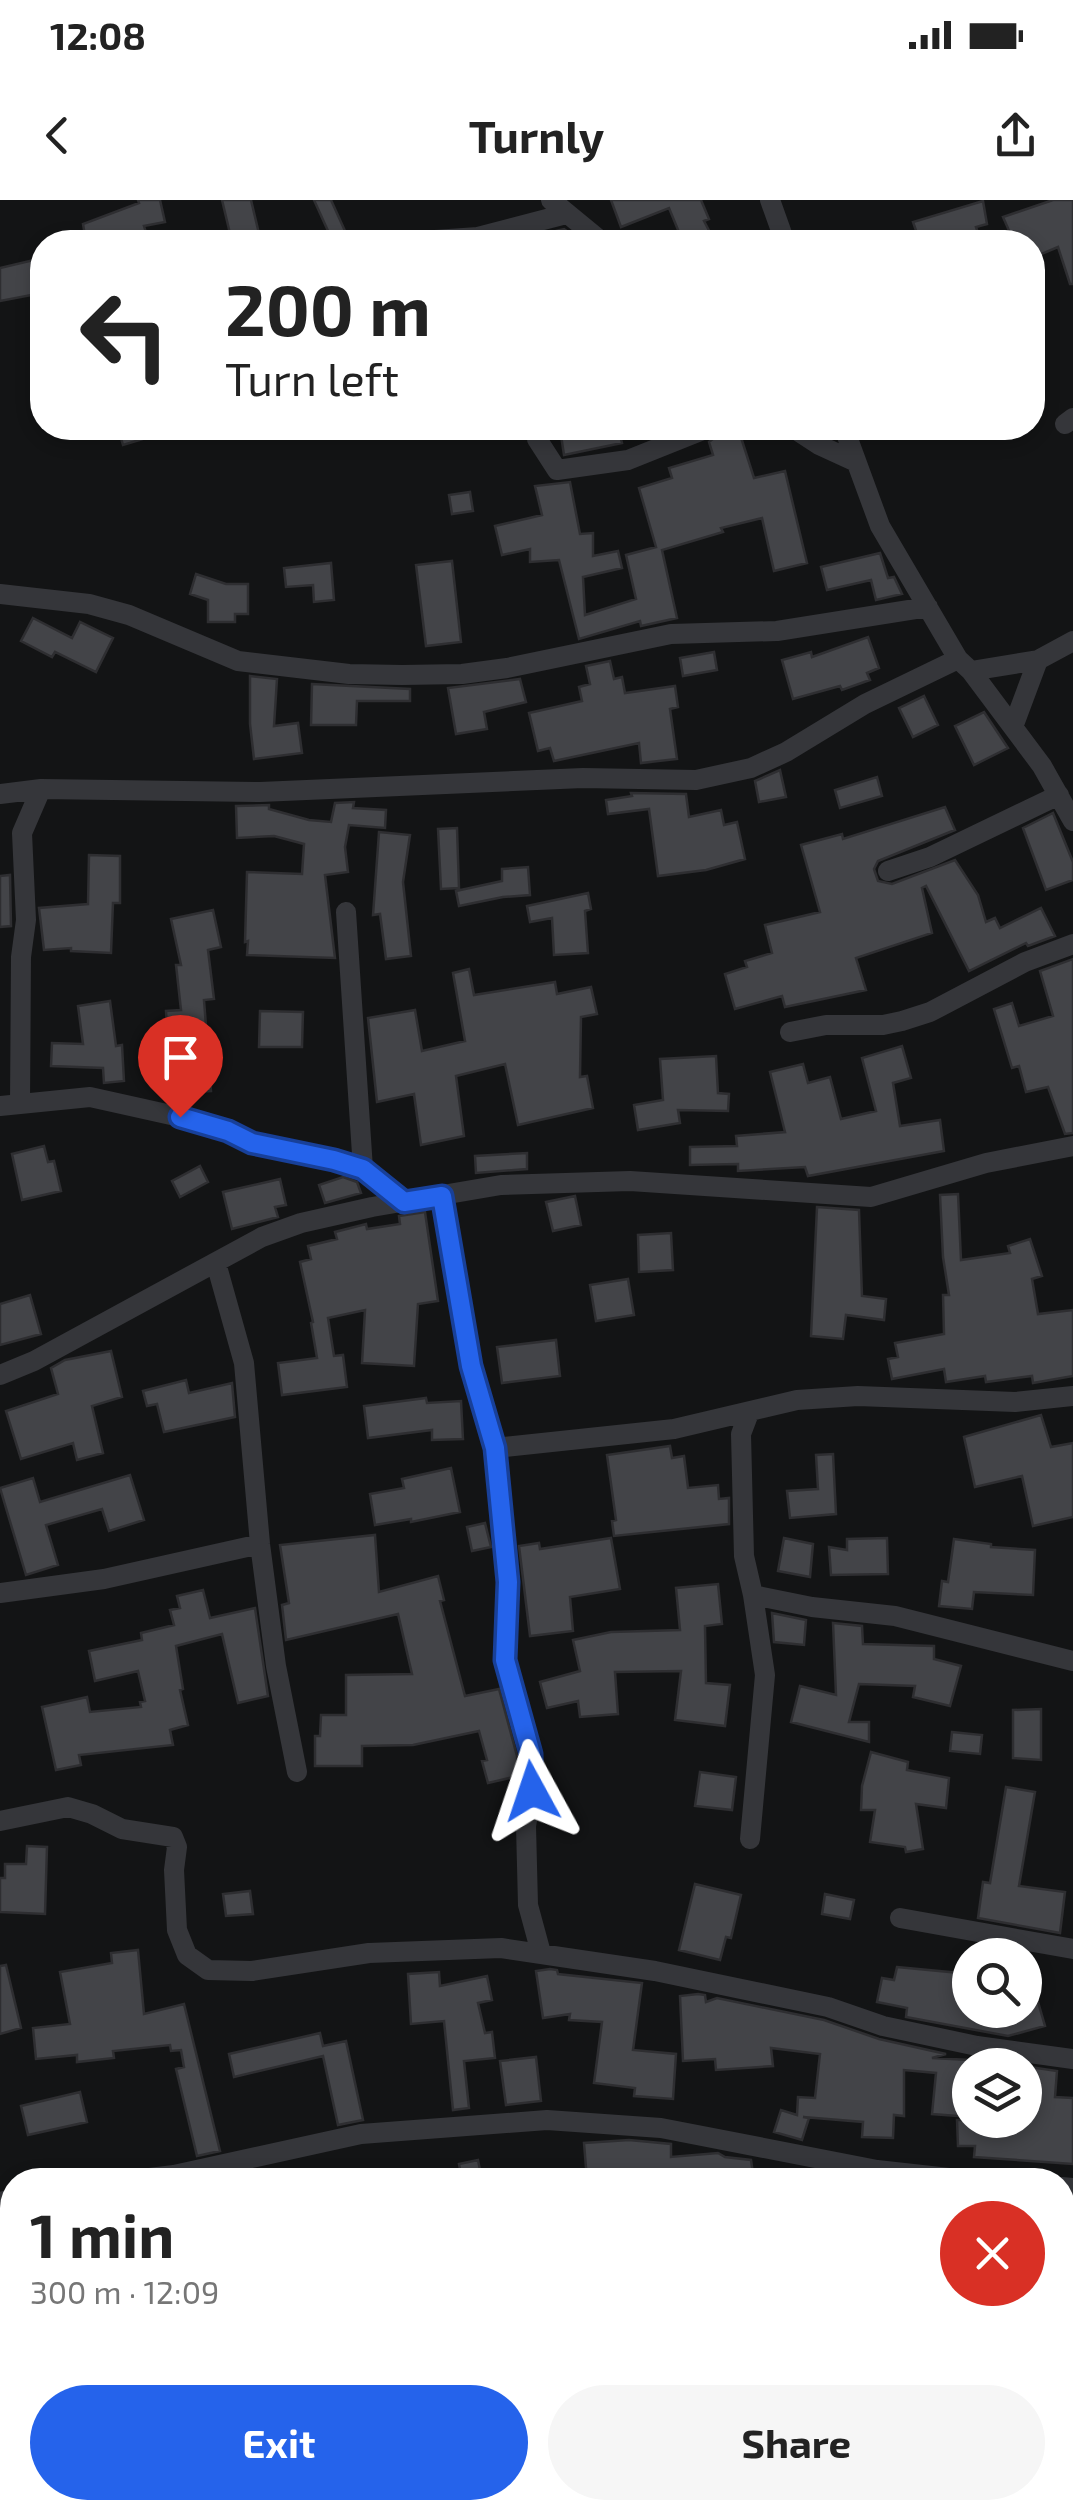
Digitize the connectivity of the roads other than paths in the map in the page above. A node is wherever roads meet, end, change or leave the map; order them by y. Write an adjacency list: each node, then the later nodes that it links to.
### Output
1 (770, 200): 5 (street)
2 (558, 207): 3 (street); 4 (street)
3 (497, 230)
4 (587, 230)
5 (781, 230)
6 (538, 440): 7 (street)
7 (678, 440)
8 (813, 440): 10 (street)
9 (848, 440): 10 (street)
10 (856, 462): 12 (street)
11 (0, 594): 12 (street)
12 (928, 607): 15 (street)
13 (1073, 642): 14 (street)
14 (1038, 660): 15 (street); 16 (street)
15 (965, 665): 16 (street); 17 (street)
16 (1013, 727): 19 (street)
17 (41, 789): 18 (street); 25 (street)
18 (0, 794)
19 (1058, 796): 20 (street); 21 (street)
20 (1073, 821)
21 (888, 871)
22 (346, 912): 27 (street)
23 (1073, 944): 24 (street)
24 (790, 1032)
25 (10, 1105): 27 (street)
26 (1073, 1146): 28 (street)
27 (363, 1169): 29 (street)
28 (442, 1196): 29 (street); 36 (street)
29 (404, 1202): 30 (street)
30 (216, 1263): 31 (street); 37 (street)
31 (0, 1375)
32 (1073, 1396): 33 (street)
33 (750, 1412): 34 (street); 35 (street)
34 (716, 1420): 35 (street); 36 (street)
35 (741, 1434): 39 (street)
36 (495, 1448): 46 (street)
37 (260, 1544): 38 (street); 41 (street)
38 (0, 1593)
39 (753, 1595): 40 (street); 43 (street)
40 (1073, 1661)
41 (297, 1772)
42 (0, 1821): 46 (street)
43 (750, 1839)
44 (900, 1918): 45 (street)
45 (1073, 1950)
46 (540, 1953): 47 (street)
47 (1073, 2059)
48 (206, 2168): 49 (street)
49 (867, 2168)

